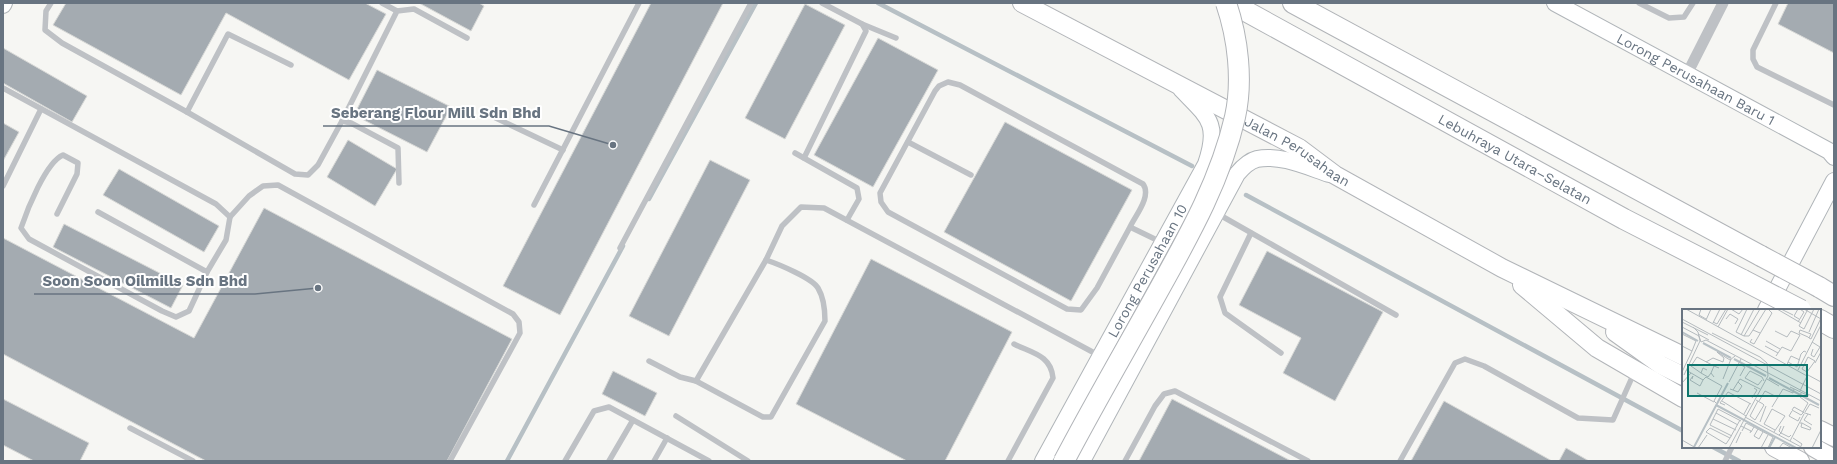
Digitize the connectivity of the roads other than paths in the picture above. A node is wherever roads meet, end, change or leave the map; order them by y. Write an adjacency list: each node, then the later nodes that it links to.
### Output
1 (50, 3): 26 (lane)
2 (382, 3): 15 (lane)
3 (639, 3): 29 (lane)
4 (751, 3): 47 (lane)
5 (822, 3): 16 (lane)
6 (1022, 3): 21 (main road, Jalan Perusahaan)
7 (1226, 3): 86 (highway, bridge)
8 (1232, 3): 54 (highway, Lebuhraya Utara–Selatan, bridge)
9 (1293, 3): 51 (highway, bridge)
10 (1555, 3): 20 (street, Lorong Perusahaan Baru 1)
11 (1640, 3): 12 (lane)
12 (1693, 3)
13 (1723, 3): 20 (street)
14 (1776, 3): 23 (lane)
15 (396, 11): 17 (lane); 27 (lane)
16 (862, 24): 18 (lane); 31 (lane)
17 (467, 38)
18 (896, 38)
19 (291, 65): 26 (lane)
20 (1687, 74): 32 (street, Lorong Perusahaan Baru 1)
21 (1176, 83): 34 (main road, Jalan Perusahaan); 46 (street, Lorong Perusahaan 10)
22 (3, 88): 24 (lane)
23 (1834, 105)
24 (41, 109): 37 (lane); 42 (lane)
25 (481, 111): 29 (lane)
26 (187, 112): 27 (lane)
27 (342, 121): 36 (lane)
28 (908, 142): 33 (lane); 44 (lane); 44 (lane)
29 (563, 150): 38 (lane)
30 (795, 153): 31 (lane)
31 (804, 158): 43 (lane)
32 (1834, 158)
33 (972, 175)
34 (1335, 175): 40 (street); 49 (main road, Jalan Perusahaan)
35 (1834, 181): 53 (street)
36 (399, 183)
37 (3, 186)
38 (534, 205)
39 (98, 212): 50 (lane)
40 (1216, 213): 45 (lane); 87 (street)
41 (57, 214): 50 (lane)
42 (230, 217): 50 (lane); 78 (lane)
43 (847, 220): 48 (lane); 61 (lane)
44 (1130, 227): 46 (lane)
45 (1251, 233): 55 (lane); 59 (lane)
46 (1163, 243): 61 (street, Lorong Perusahaan 10)
47 (620, 248)
48 (766, 260): 65 (lane); 65 (lane)
49 (1502, 268): 52 (main road, Jalan Perusahaan); 64 (main road)
50 (207, 272)
51 (1826, 292)
52 (1572, 301): 60 (main road, Jalan Perusahaan); 63 (main road, Jalan Perusahaan)
53 (1767, 309)
54 (1799, 309)
55 (1396, 316)
56 (1821, 321): 57 (highway)
57 (1834, 328)
58 (1014, 344): 84 (lane)
59 (1281, 353)
60 (1680, 353)
61 (1100, 356): 85 (street, Lorong Perusahaan 10)
62 (649, 361): 65 (lane)
63 (1682, 376)
64 (1632, 377): 66 (main road); 90 (lane)
65 (696, 381)
66 (1682, 398)
67 (676, 416): 83 (lane)
68 (633, 420): 72 (lane); 79 (lane); 80 (lane)
69 (130, 428): 77 (lane)
70 (1821, 430): 71 (main road)
71 (1834, 437)
72 (666, 438): 81 (lane); 82 (lane)
73 (1732, 448): 91 (lane)
74 (1776, 448): 92 (main road)
75 (1815, 448): 76 (main road)
76 (1834, 459)
77 (193, 461)
78 (450, 461)
79 (565, 461)
80 (609, 461)
81 (654, 461)
82 (708, 461)
83 (748, 461)
84 (1008, 461)
85 (1043, 461)
86 (1064, 461)
87 (1082, 461)
88 (1125, 461): 89 (lane)
89 (1308, 461)
90 (1400, 461)
91 (1726, 461)
92 (1800, 461)

